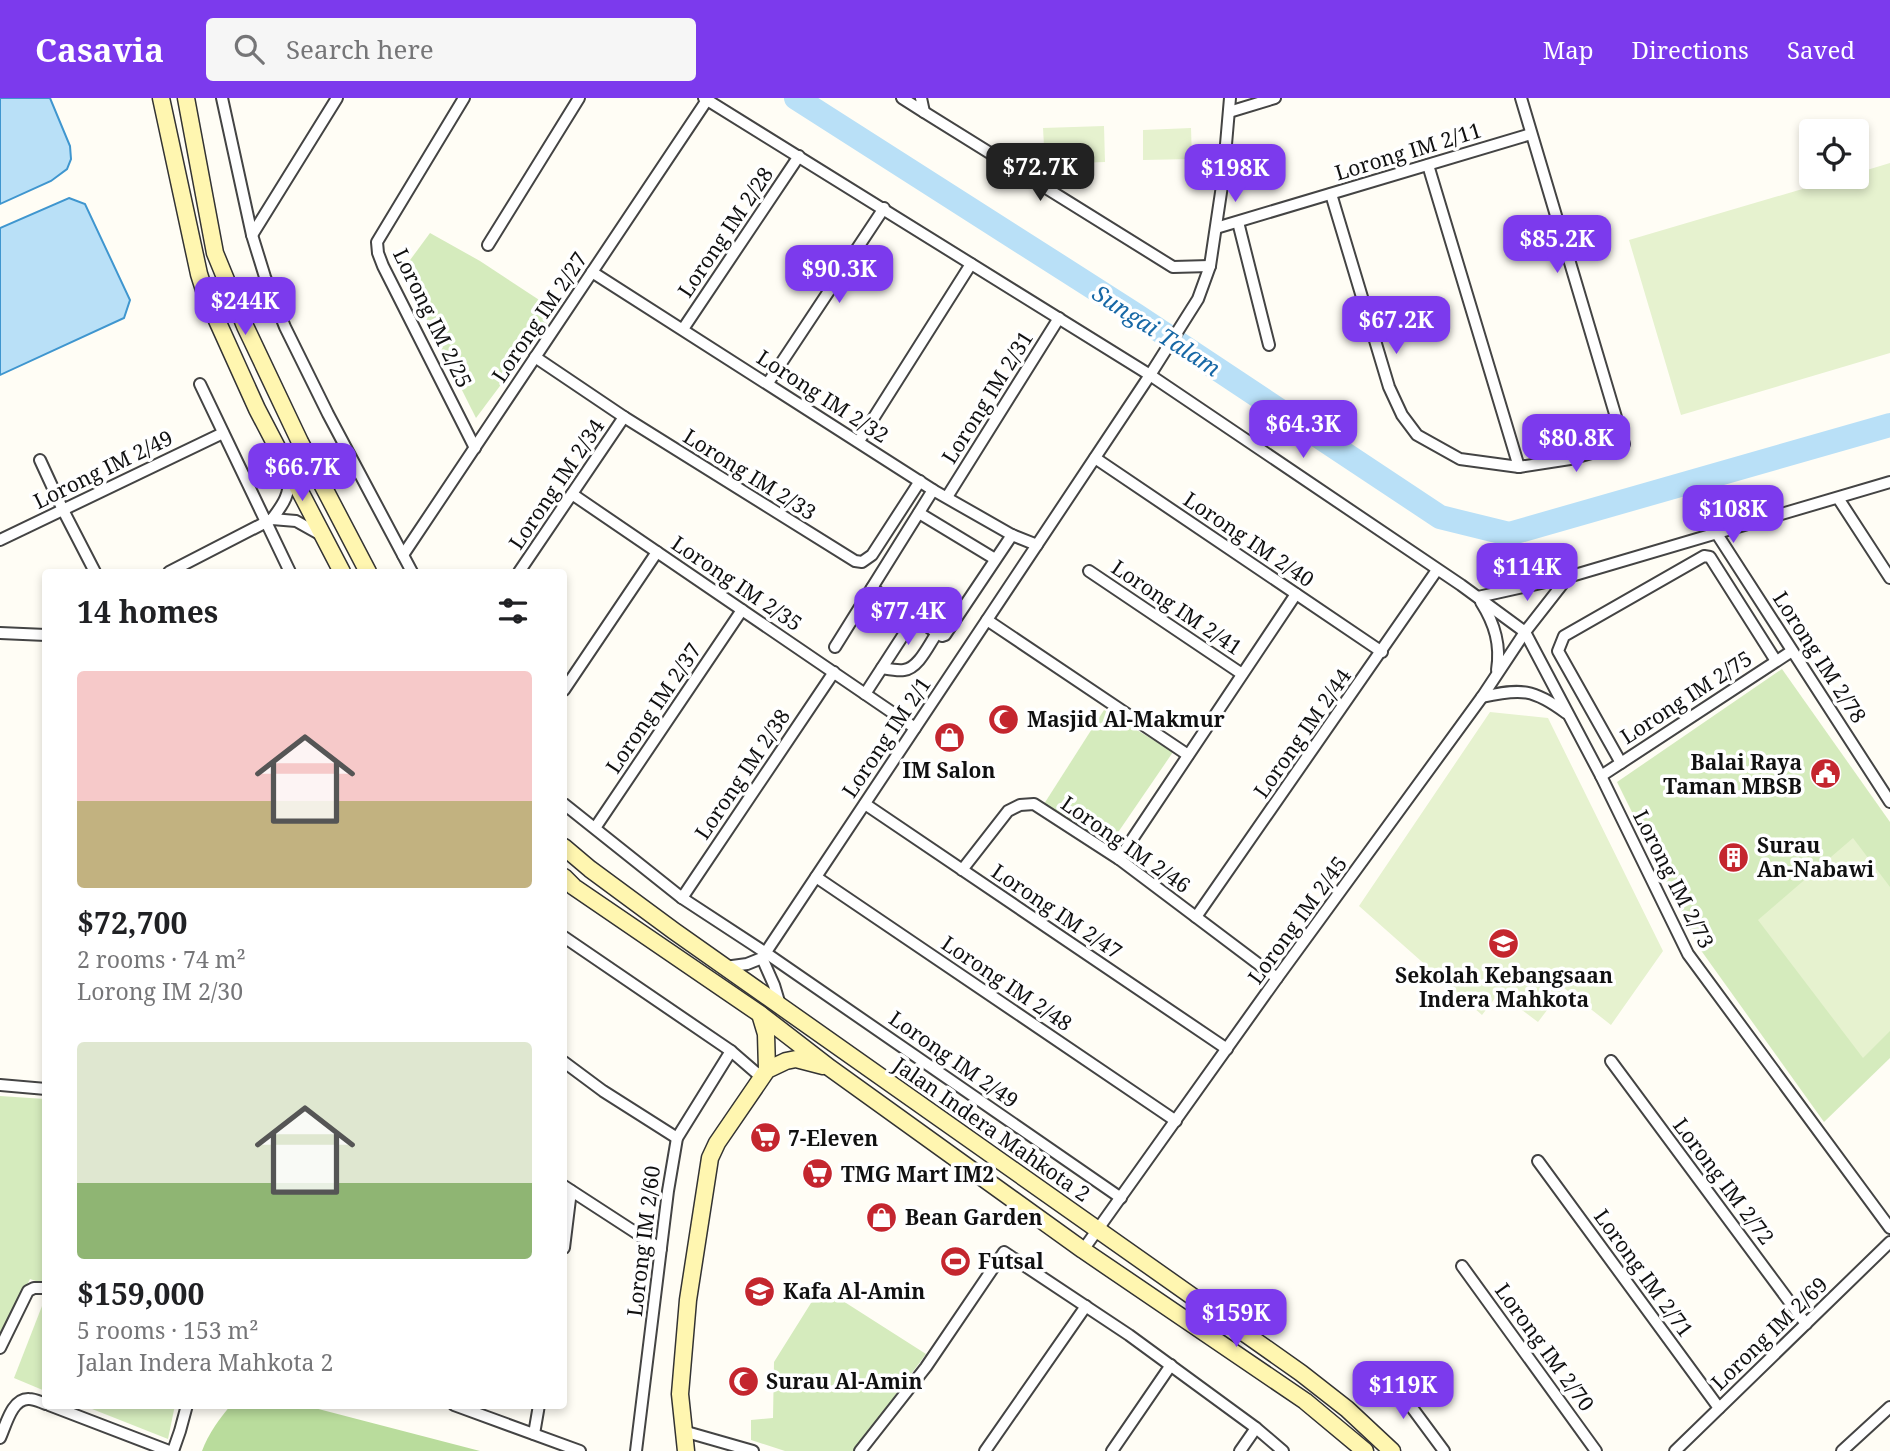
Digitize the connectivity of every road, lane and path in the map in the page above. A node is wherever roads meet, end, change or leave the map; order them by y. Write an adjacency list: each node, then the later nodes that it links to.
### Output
1 (161, 98): 41 (street)
2 (186, 98): 63 (street)
3 (222, 98): 22 (street)
4 (337, 98): 22 (street)
5 (464, 98): 37 (street, Lorong IM 2/25)
6 (579, 98): 23 (street)
7 (902, 98): 13 (street)
8 (921, 98): 13 (street)
9 (1230, 98): 14 (street)
10 (1275, 98): 14 (street)
11 (1521, 98): 15 (street)
12 (705, 99): 16 (street); 26 (street, Lorong IM 2/27)
13 (924, 112): 25 (street)
14 (1229, 112): 21 (street)
15 (1531, 134): 17 (street, Lorong IM 2/11); 40 (street)
16 (799, 156): 19 (street); 28 (street, Lorong IM 2/28)
17 (1428, 165): 18 (street, Lorong IM 2/11); 40 (street)
18 (1331, 194): 20 (street, Lorong IM 2/11); 40 (street)
19 (884, 208): 24 (street); 32 (street)
20 (1238, 222): 21 (street, Lorong IM 2/11); 29 (street)
21 (1216, 228): 25 (street)
22 (252, 234): 57 (street)
23 (488, 245)
24 (971, 264): 27 (street); 36 (street)
25 (1210, 266): 31 (street, Lorong IM 2/1)
26 (592, 272): 28 (street, Lorong IM 2/32); 30 (street, Lorong IM 2/27)
27 (1059, 318): 31 (street); 46 (street, Lorong IM 2/31)
28 (683, 329): 32 (street, Lorong IM 2/32)
29 (1269, 345)
30 (536, 357): 34 (street, Lorong IM 2/33); 37 (street, Lorong IM 2/27)
31 (1154, 370): 38 (street, Lorong IM 2/1); 66 (street)
32 (768, 383): 36 (street, Lorong IM 2/32)
33 (200, 384): 35 (street)
34 (624, 417): 42 (street, Lorong IM 2/33); 45 (street, Lorong IM 2/34)
35 (223, 433): 48 (street, Lorong IM 2/49); 50 (street)
36 (859, 442): 42 (street, Lorong IM 2/32)
37 (475, 448): 57 (street, Lorong IM 2/27)
38 (1095, 458): 55 (street, Lorong IM 2/1); 71 (street, Lorong IM 2/40)
39 (40, 460): 48 (street)
40 (1519, 467)
41 (290, 473): 50 (street); 52 (street)
42 (920, 481): 44 (street, Lorong IM 2/32)
43 (1890, 482): 47 (street)
44 (933, 490): 46 (street, Lorong IM 2/32); 49 (street)
45 (572, 494): 56 (street, Lorong IM 2/35); 65 (street, Lorong IM 2/34)
46 (947, 497): 53 (street, Lorong IM 2/32)
47 (1838, 498): 51 (street); 69 (street)
48 (63, 510): 54 (street, Lorong IM 2/49); 59 (street)
49 (919, 513): 58 (street); 70 (street)
50 (269, 520): 52 (street); 60 (street); 61 (street)
51 (1717, 534): 68 (street); 81 (street, Lorong IM 2/78)
52 (321, 535): 62 (street)
53 (1012, 535): 55 (street, Lorong IM 2/32); 58 (street)
54 (0, 540)
55 (1037, 545): 75 (street, Lorong IM 2/1)
56 (657, 551): 73 (street, Lorong IM 2/35); 88 (street)
57 (403, 555): 64 (street)
58 (995, 559): 76 (street)
59 (93, 569)
60 (175, 569)
61 (289, 569)
62 (340, 569)
63 (366, 569)
64 (410, 569)
65 (521, 569)
66 (1437, 570): 72 (street); 82 (street, Lorong IM 2/44)
67 (1089, 571): 86 (street, Lorong IM 2/41)
68 (1568, 577): 72 (street); 77 (street, Lorong IM 2/45)
69 (1890, 578)
70 (872, 588): 74 (street); 80 (street)
71 (1296, 594): 82 (street, Lorong IM 2/40); 86 (street)
72 (1478, 597): 77 (street); 87 (street)
73 (742, 610): 85 (street, Lorong IM 2/35); 99 (street, Lorong IM 2/37)
74 (915, 617): 76 (street); 84 (street)
75 (988, 620): 92 (street, Lorong IM 2/1); 93 (street)
76 (937, 632): 84 (street)
77 (1525, 632): 87 (street, Lorong IM 2/45); 91 (street, Lorong IM 2/73)
78 (0, 633): 79 (street)
79 (42, 635)
80 (835, 647)
81 (1792, 651): 83 (street, Lorong IM 2/75); 96 (street, Lorong IM 2/78)
82 (1382, 652): 107 (street, Lorong IM 2/44)
83 (1776, 661): 94 (street, Lorong IM 2/75); 94 (street)
84 (882, 668): 89 (street)
85 (834, 672): 89 (street, Lorong IM 2/35); 106 (street, Lorong IM 2/38)
86 (1242, 674): 93 (street)
87 (1496, 674): 90 (street, Lorong IM 2/45)
88 (567, 686)
89 (865, 694): 92 (street, Lorong IM 2/35)
90 (1482, 697): 91 (street); 111 (street, Lorong IM 2/45)
91 (1569, 715): 95 (street, Lorong IM 2/73)
92 (915, 728): 97 (street, Lorong IM 2/1)
93 (1188, 755): 101 (street)
94 (1621, 763): 95 (street, Lorong IM 2/75)
95 (1601, 776): 127 (street, Lorong IM 2/73)
96 (1890, 802)
97 (864, 804): 103 (street, Lorong IM 2/47); 104 (street, Lorong IM 2/1)
98 (567, 806): 99 (street, Lorong IM 2/49)
99 (595, 828): 106 (street, Lorong IM 2/49)
100 (567, 850): 102 (street, Jalan Indera Mahkota 2)
101 (1119, 859): 103 (street, Lorong IM 2/46); 107 (street, Lorong IM 2/46)
102 (590, 869): 105 (street); 110 (street, Jalan Indera Mahkota 2)
103 (962, 870): 114 (street, Lorong IM 2/47)
104 (816, 877): 109 (street, Lorong IM 2/1); 122 (street, Lorong IM 2/48)
105 (569, 882): 113 (street, Jalan Indera Mahkota 2)
106 (682, 898): 109 (street, Lorong IM 2/49)
107 (1196, 917): 111 (street, Lorong IM 2/46)
108 (569, 947): 115 (street)
109 (764, 956): 110 (street); 112 (street); 126 (street, Lorong IM 2/49)
110 (725, 967): 112 (street, Jalan Indera Mahkota 2)
111 (1277, 978): 114 (street, Lorong IM 2/45)
112 (780, 1005): 128 (street, Jalan Indera Mahkota 2)
113 (760, 1014): 118 (street, Jalan Indera Mahkota 2); 119 (street)
114 (1227, 1049): 122 (street, Lorong IM 2/45)
115 (730, 1051): 119 (street); 123 (street, Lorong IM 2/60)
116 (1611, 1061): 135 (street, Lorong IM 2/72)
117 (567, 1064): 123 (street)
118 (830, 1068): 119 (street); 131 (street, Jalan Indera Mahkota 2)
119 (764, 1073): 147 (street)
120 (0, 1085): 121 (street)
121 (42, 1089)
122 (1176, 1121): 126 (street, Lorong IM 2/45)
123 (677, 1138): 130 (street, Lorong IM 2/60)
124 (1538, 1161): 141 (street, Lorong IM 2/71)
125 (567, 1189): 130 (street)
126 (1121, 1198): 128 (street, Lorong IM 2/45)
127 (1890, 1228)
128 (1097, 1229): 131 (street, Lorong IM 2/45); 161 (street, Jalan Indera Mahkota 2)
129 (1890, 1242): 135 (street, Lorong IM 2/69)
130 (661, 1249): 152 (street, Lorong IM 2/60)
131 (1083, 1251): 160 (street, Jalan Indera Mahkota 2)
132 (1462, 1266): 163 (street, Lorong IM 2/70)
133 (42, 1288): 136 (street)
134 (1086, 1306): 137 (street); 155 (street); 156 (street)
135 (1806, 1324): 141 (street, Lorong IM 2/69)
136 (0, 1348)
137 (1171, 1365): 146 (street); 157 (street)
138 (1390, 1375): 162 (street)
139 (42, 1403): 149 (street)
140 (1890, 1407): 165 (street)
141 (1719, 1408): 164 (street, Lorong IM 2/69)
142 (58, 1409): 150 (street)
143 (188, 1409): 150 (street)
144 (465, 1409): 148 (street)
145 (538, 1409): 148 (street)
146 (1256, 1428): 158 (street); 159 (street)
147 (682, 1431): 153 (street); 154 (street)
148 (534, 1434): 151 (street)
149 (0, 1438)
150 (171, 1451)
151 (580, 1451)
152 (636, 1451)
153 (686, 1451)
154 (753, 1451)
155 (860, 1451)
156 (985, 1451)
157 (1112, 1451)
158 (1240, 1451)
159 (1283, 1451)
160 (1365, 1451)
161 (1392, 1451)
162 (1444, 1451)
163 (1596, 1451)
164 (1675, 1451)
165 (1842, 1451)

